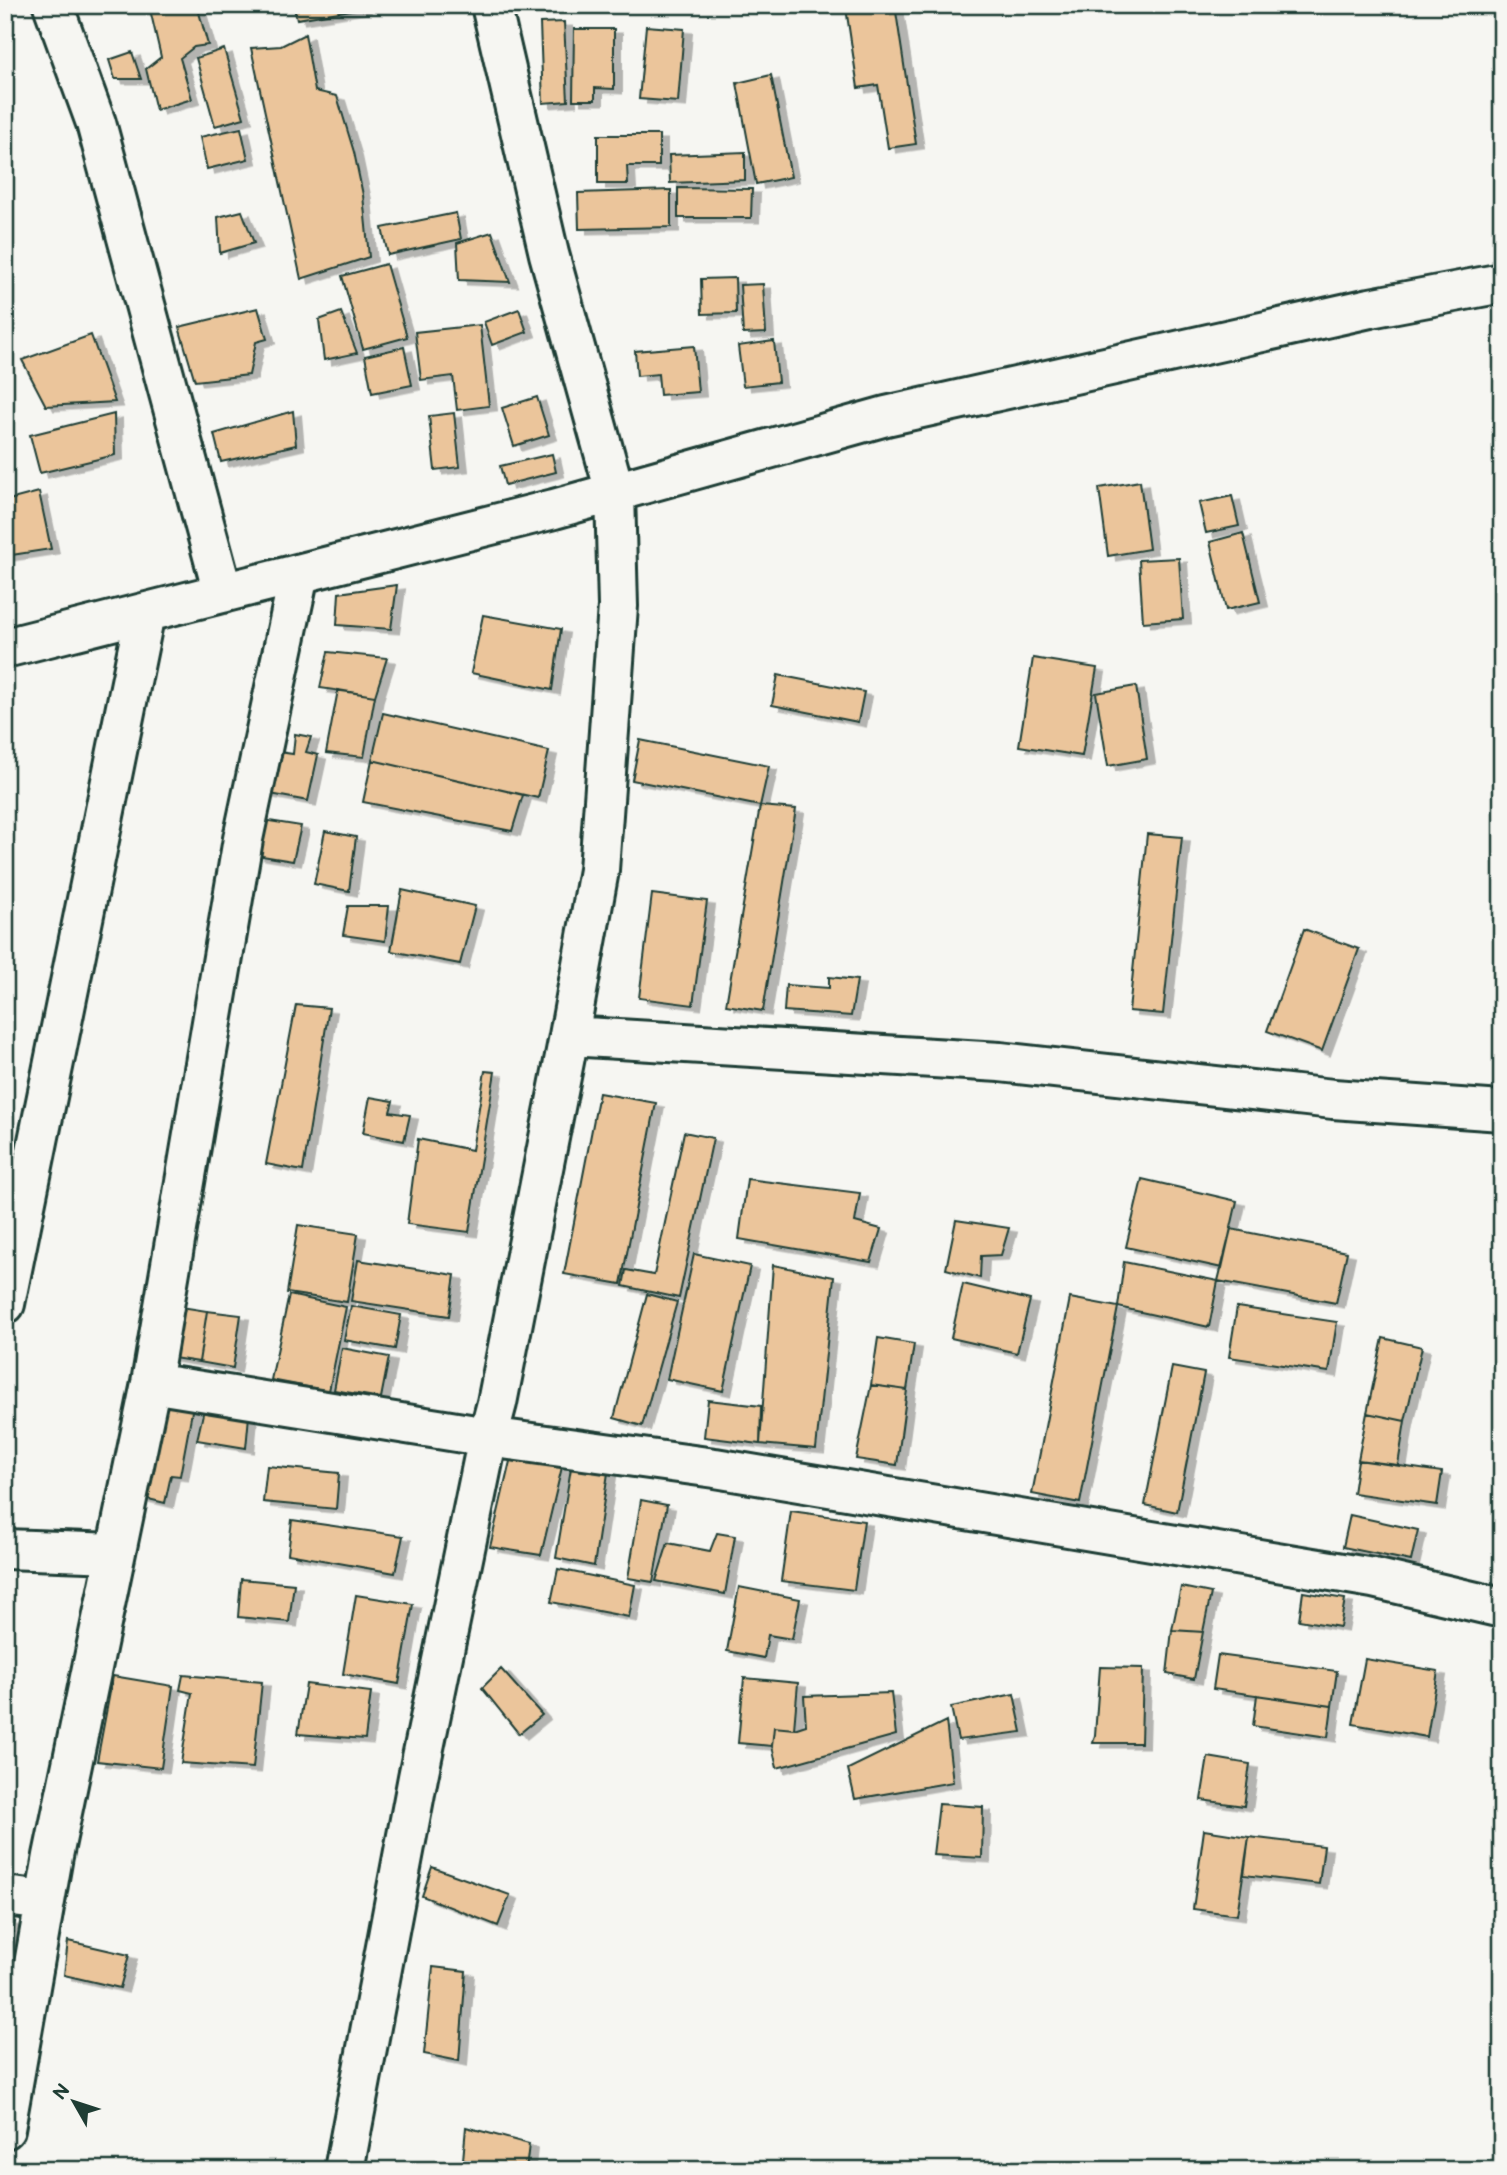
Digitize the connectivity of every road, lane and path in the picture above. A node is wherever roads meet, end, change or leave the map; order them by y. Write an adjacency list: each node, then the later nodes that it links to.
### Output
1 (53, 5): 6 (street)
2 (491, 5): 4 (street)
3 (1502, 283): 4 (street)
4 (615, 492): 5 (street); 9 (street)
5 (299, 574): 6 (street); 12 (street)
6 (223, 593): 7 (street)
7 (145, 613): 8 (street); 11 (street)
8 (5, 648)
9 (569, 1036): 10 (street); 13 (street)
10 (1502, 1111)
11 (5, 1304)
12 (151, 1383): 13 (street); 15 (street)
13 (488, 1437): 16 (street); 20 (street)
14 (5, 1549): 15 (street)
15 (115, 1553): 18 (street)
16 (1502, 1608)
17 (5, 1896): 18 (street)
18 (45, 1901): 19 (street)
19 (5, 2129)
20 (344, 2170)

